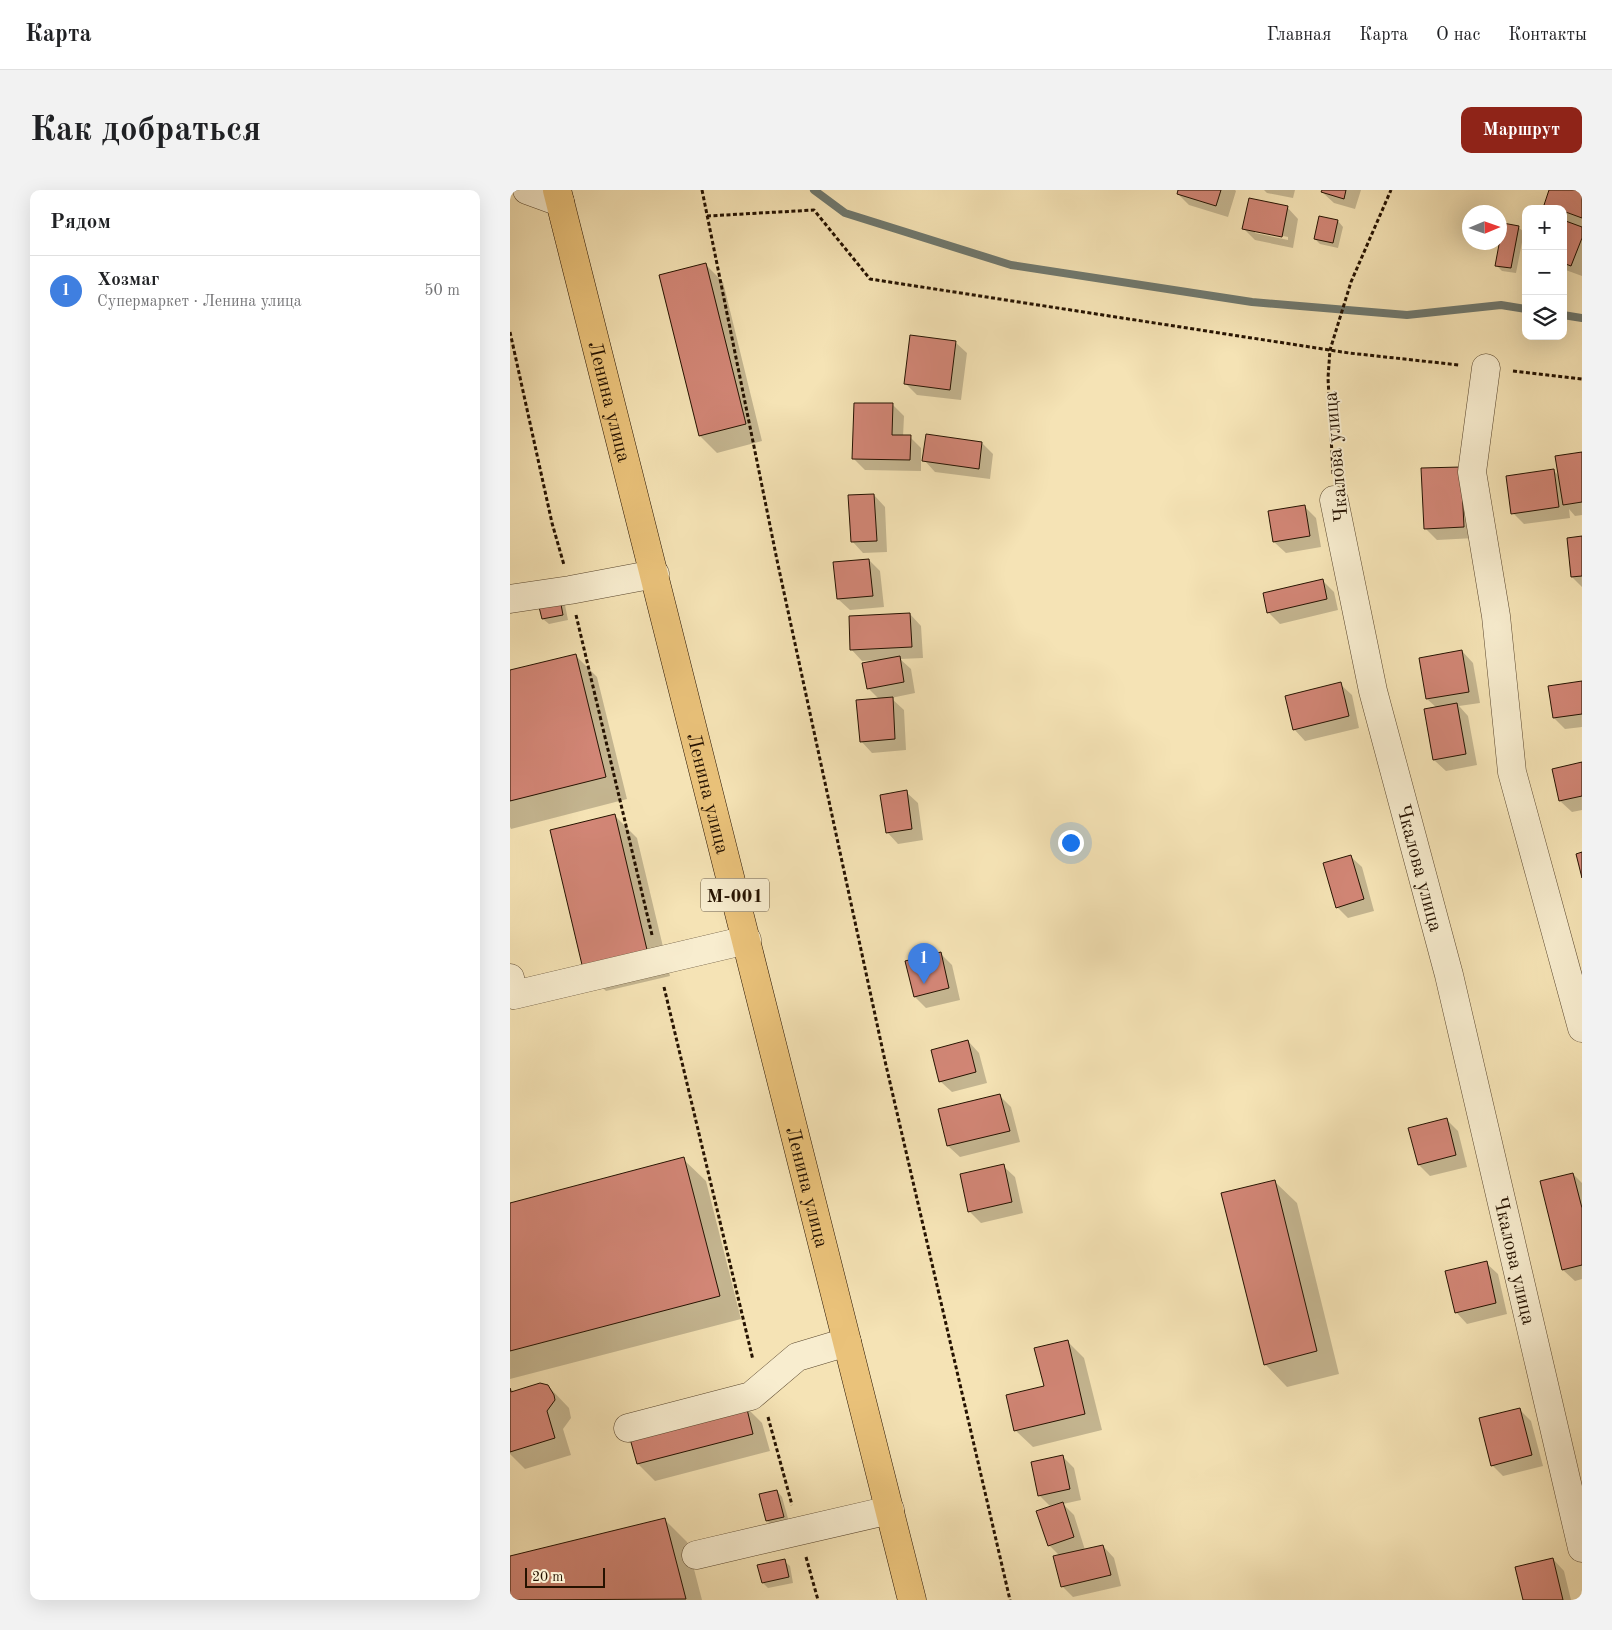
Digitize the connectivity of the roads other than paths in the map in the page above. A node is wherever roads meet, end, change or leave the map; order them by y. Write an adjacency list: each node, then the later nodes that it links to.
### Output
1 (527, 190): 2 (street)
2 (559, 196): 5 (main road, Ленина улица / М-001)
3 (1486, 368): 9 (street)
4 (1334, 500): 13 (street, Чкалова улица)
5 (655, 574): 6 (street); 7 (main road, Ленина улица / М-001)
6 (510, 599)
7 (747, 940): 8 (street); 10 (main road, Ленина улица / М-001)
8 (510, 978)
9 (1582, 1028)
10 (848, 1342): 11 (street); 12 (main road, Ленина улица / М-001)
11 (628, 1428)
12 (890, 1510): 14 (street); 15 (main road, Ленина улица / М-001)
13 (1582, 1548)
14 (696, 1556)
15 (912, 1600)

